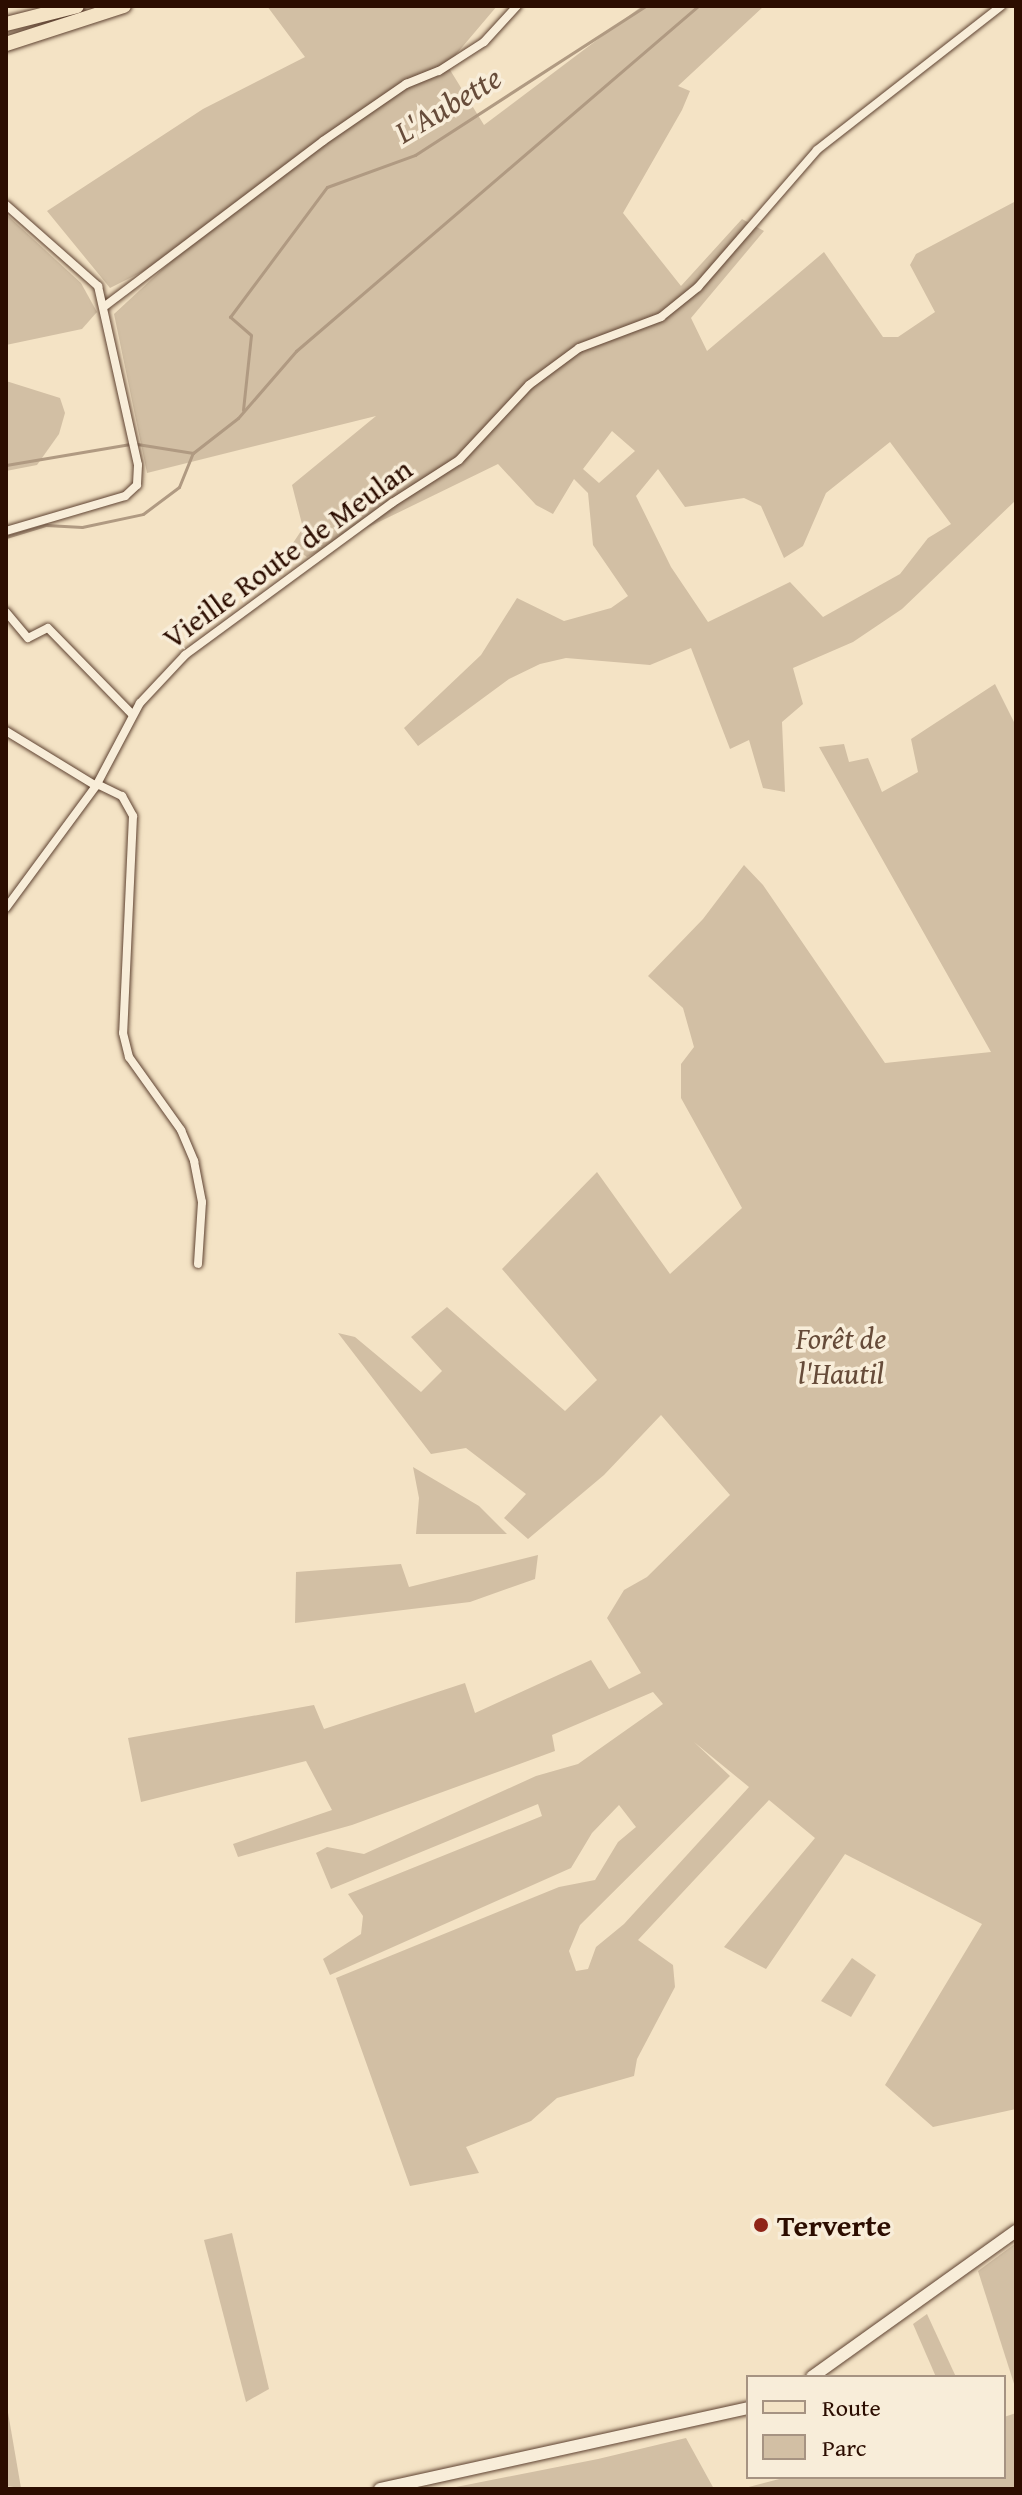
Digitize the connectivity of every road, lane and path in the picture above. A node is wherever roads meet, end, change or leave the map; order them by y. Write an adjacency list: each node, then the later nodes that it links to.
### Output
1 (66, 6): 6 (main road)
2 (77, 6): 6 (main road)
3 (124, 6): 7 (main road)
4 (517, 6): 9 (street)
5 (1001, 6): 12 (street, Vieille Route de Meulan)
6 (6, 22)
7 (6, 44)
8 (6, 205): 9 (street)
9 (105, 306): 10 (street)
10 (6, 531)
11 (6, 612): 12 (street)
12 (132, 714): 14 (street, Vieille Route de Meulan)
13 (6, 731): 14 (street)
14 (97, 785): 15 (street, Vieille Route de Meulan); 16 (street)
15 (6, 908)
16 (198, 1264)
17 (1016, 2231): 18 (main road)
18 (815, 2375)
19 (746, 2408): 20 (main road)
20 (380, 2489)

